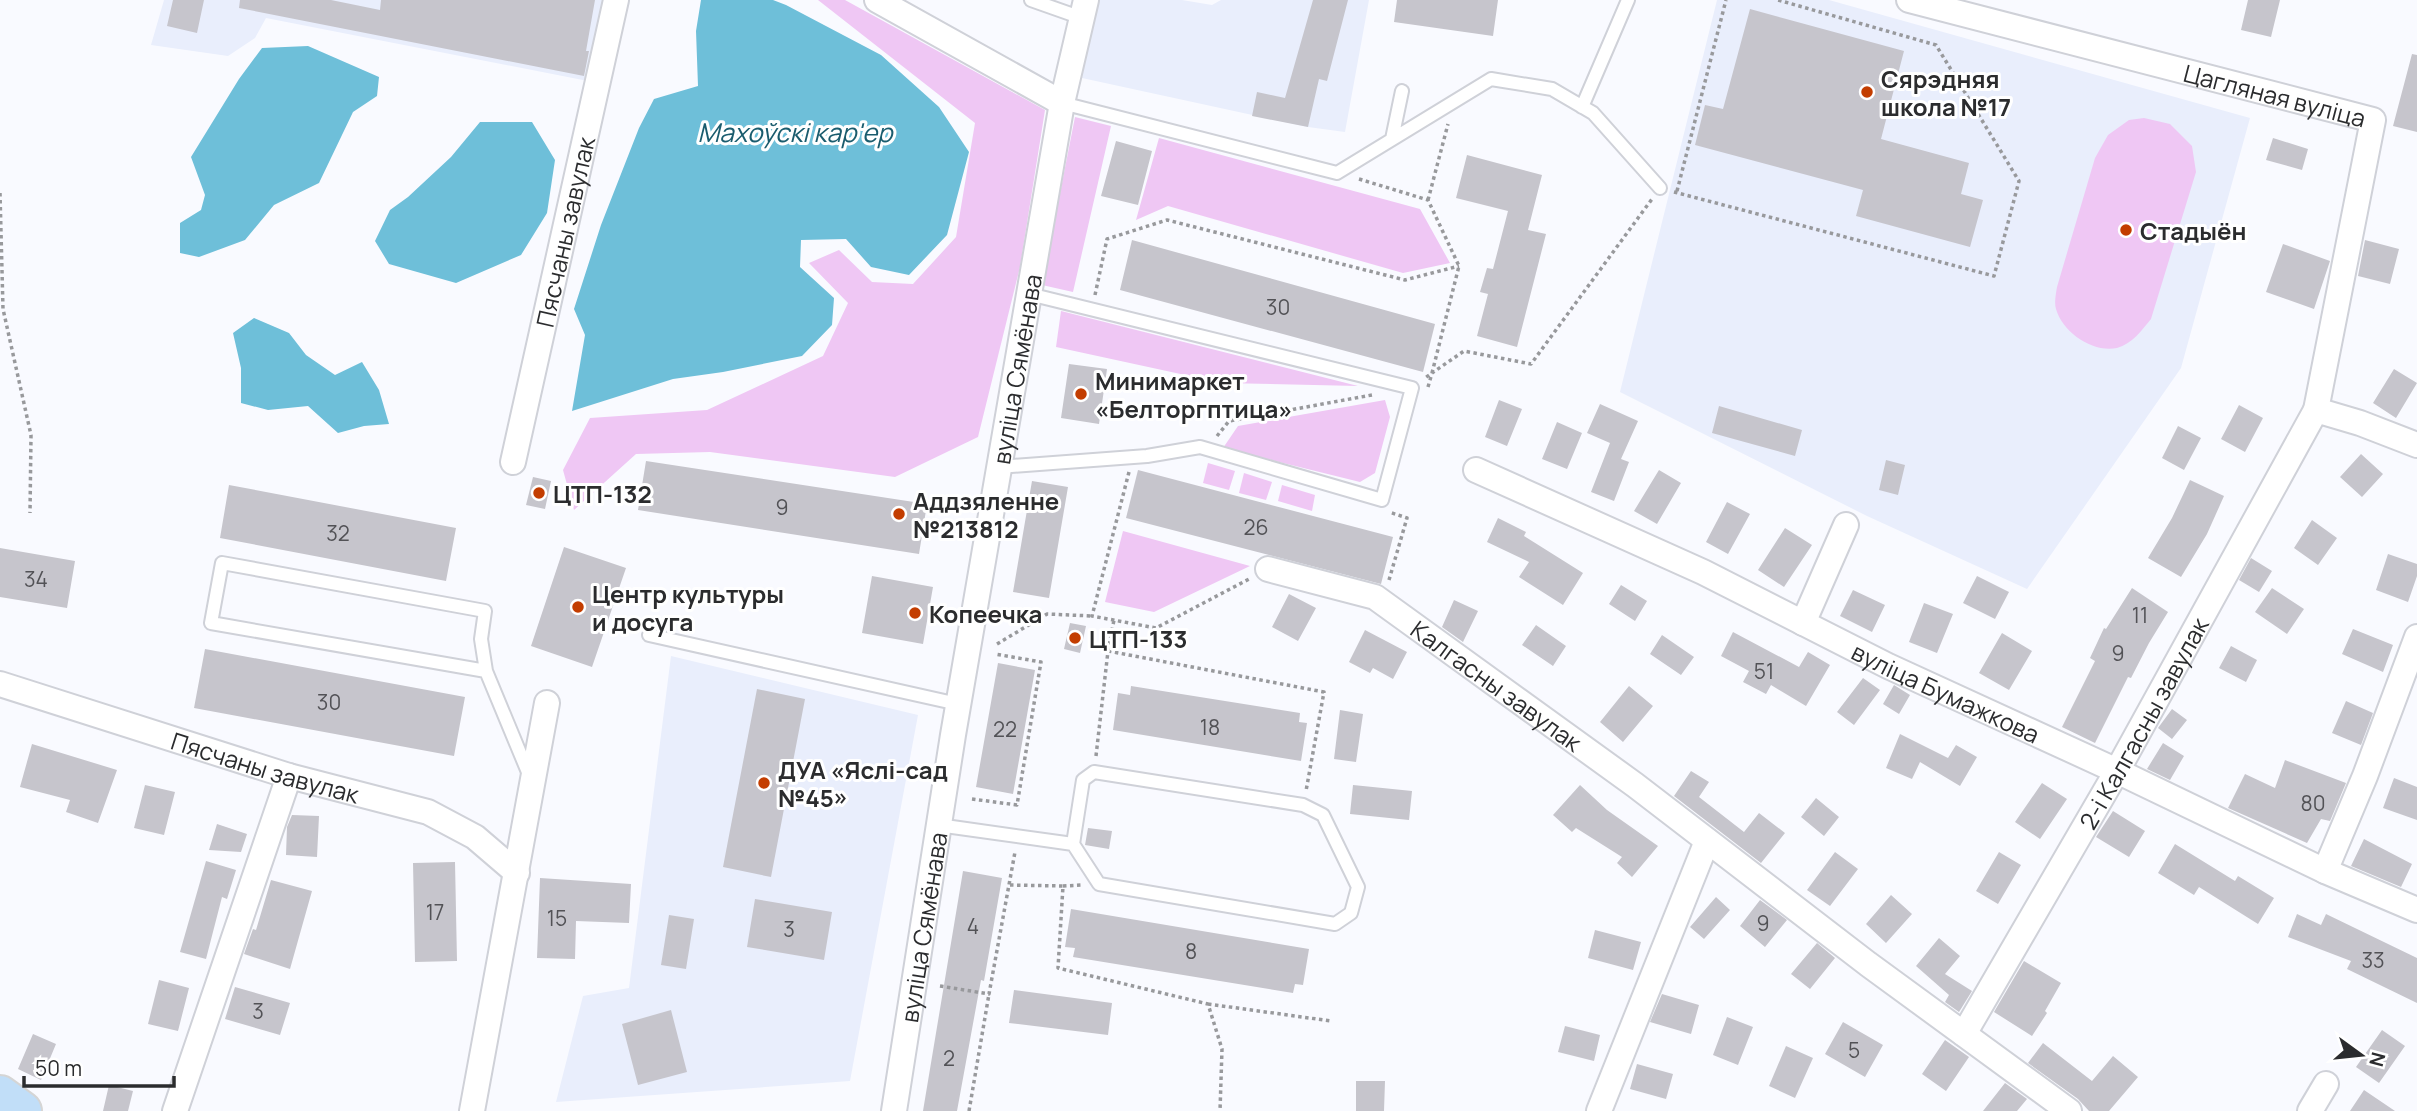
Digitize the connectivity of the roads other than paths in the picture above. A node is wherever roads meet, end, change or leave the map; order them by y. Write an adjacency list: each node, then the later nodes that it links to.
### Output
1 (616, 0): 15 (street, Пясчаны завулак)
2 (877, 0): 8 (street)
3 (1031, 0): 6 (lane)
4 (1628, 0): 9 (lane)
5 (1909, 0): 13 (street, Цагляная вуліца)
6 (1084, 9): 8 (street, вуліца Сямёнава)
7 (1402, 91): 10 (lane)
8 (1062, 103): 10 (lane); 12 (street, вуліца Сямёнава)
9 (1582, 107): 10 (lane); 11 (lane)
10 (1392, 139)
11 (1660, 188)
12 (1029, 294): 16 (street, вуліца Сямёнава); 16 (lane)
13 (2316, 410): 14 (street); 27 (street, 2-і Калгасны завулак)
14 (2417, 445)
15 (513, 462)
16 (999, 467): 26 (street, вуліца Сямёнава)
17 (1476, 470): 20 (street, вуліца Бумажкова)
18 (1846, 525): 20 (street)
19 (1268, 569): 31 (street, Калгасны завулак)
20 (1803, 623): 27 (street, вуліца Бумажкова)
21 (649, 635): 26 (lane)
22 (2417, 637): 33 (street)
23 (486, 671): 23 (lane); 29 (lane)
24 (0, 684): 28 (street, Пясчаны завулак)
25 (547, 704): 29 (street)
26 (958, 704): 30 (street, вуліца Сямёнава)
27 (2117, 771): 33 (street, вуліца Бумажкова); 36 (street, 2-і Калгасны завулак)
28 (289, 776): 34 (street, Пясчаны завулак); 40 (street)
29 (533, 784): 34 (street)
30 (938, 825): 32 (lane); 42 (street, вуліца Сямёнава)
31 (1707, 841): 36 (street, Калгасны завулак); 43 (street)
32 (1073, 845): 32 (lane)
33 (2325, 872): 35 (street, вуліца Бумажкова)
34 (517, 873): 41 (street)
35 (2417, 910)
36 (1964, 1034): 44 (street, Калгасны завулак)
37 (2326, 1084): 45 (street)
38 (0, 1095): 39 (main road)
39 (22, 1111)
40 (174, 1111)
41 (472, 1111)
42 (894, 1111)
43 (1599, 1111)
44 (2069, 1111)
45 (2310, 1111)

